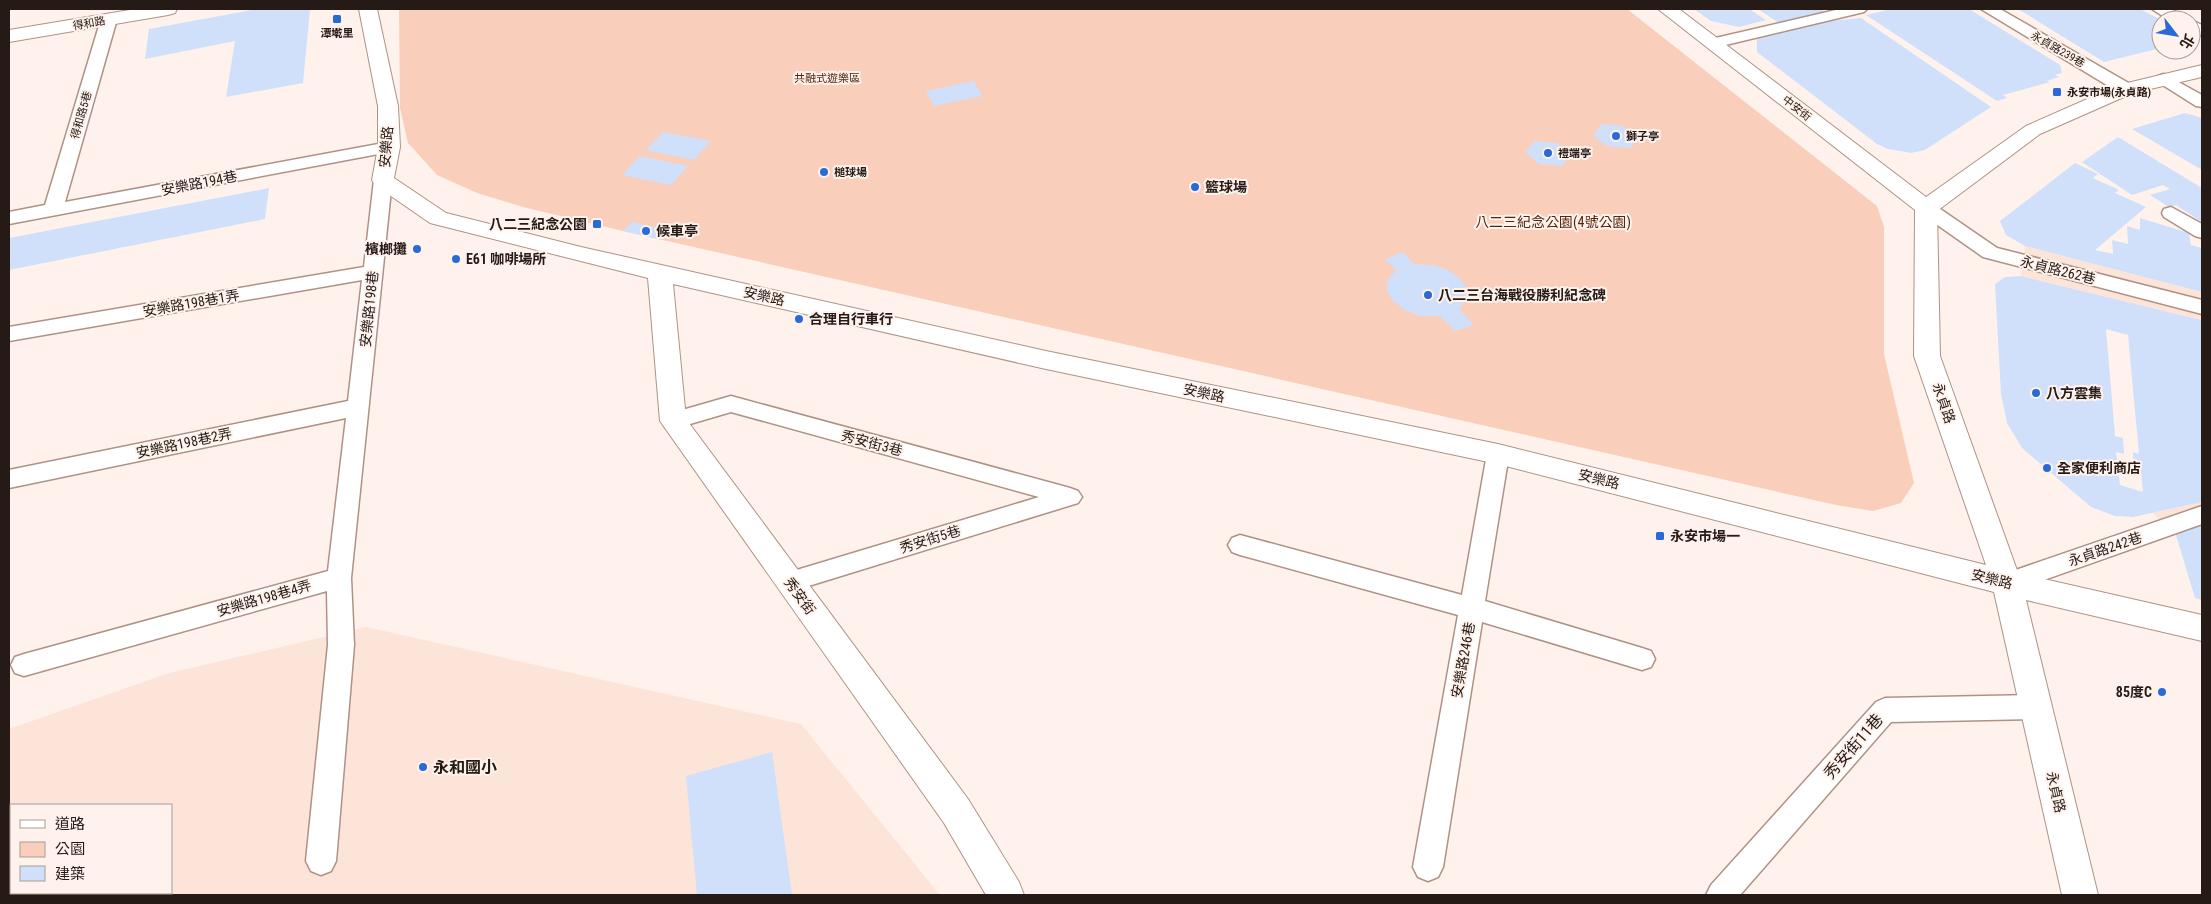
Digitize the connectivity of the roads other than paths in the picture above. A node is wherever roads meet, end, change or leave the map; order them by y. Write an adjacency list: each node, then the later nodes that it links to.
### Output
1 (168, 9): 6 (street, 得和路)
2 (368, 9): 13 (street, 安樂路)
3 (1667, 9): 8 (street, 中安街)
4 (1859, 9): 8 (lane)
5 (1989, 9): 11 (lane, 永貞路239巷)
6 (110, 20): 7 (street, 得和路); 16 (lane, 得和路5巷)
7 (9, 36)
8 (1713, 43): 15 (street, 中安街)
9 (2202, 71): 10 (street)
10 (2164, 79): 11 (street); 12 (lane)
11 (2126, 89): 15 (street)
12 (2202, 102)
13 (389, 147): 14 (street, 安樂路); 16 (lane, 安樂路194巷)
14 (383, 180): 20 (lane, 安樂路198巷); 21 (street, 安樂路)
15 (1926, 208): 22 (lane, 永貞路262巷); 33 (street, 永貞路)
16 (53, 210): 18 (lane, 安樂路194巷)
17 (2171, 213): 19 (lane)
18 (9, 218)
19 (2202, 232)
20 (373, 272): 23 (lane, 安樂路198巷1弄); 24 (lane, 安樂路198巷)
21 (660, 273): 25 (street, 秀安街); 26 (street, 安樂路)
22 (2202, 307)
23 (9, 334)
24 (358, 407): 27 (lane, 安樂路198巷2弄); 31 (lane)
25 (674, 420): 28 (lane, 秀安街3巷); 32 (street, 秀安街)
26 (1498, 454): 33 (street, 安樂路); 34 (lane, 安樂路246巷)
27 (9, 479)
28 (1070, 497): 32 (lane, 秀安街5巷)
29 (2202, 516): 33 (lane, 永貞路242巷)
30 (1240, 545): 34 (lane)
31 (339, 578): 37 (lane, 安樂路198巷4弄); 39 (lane)
32 (789, 582): 41 (street, 秀安街)
33 (2007, 583): 35 (street, 安樂路); 38 (street, 永貞路)
34 (1472, 608): 36 (lane); 40 (lane, 安樂路246巷)
35 (2202, 628)
36 (1642, 658)
37 (24, 665)
38 (2036, 707): 42 (lane, 秀安街11巷); 43 (street, 永貞路)
39 (322, 861)
40 (1428, 867)
41 (1006, 895)
42 (1721, 895)
43 (2080, 895)

